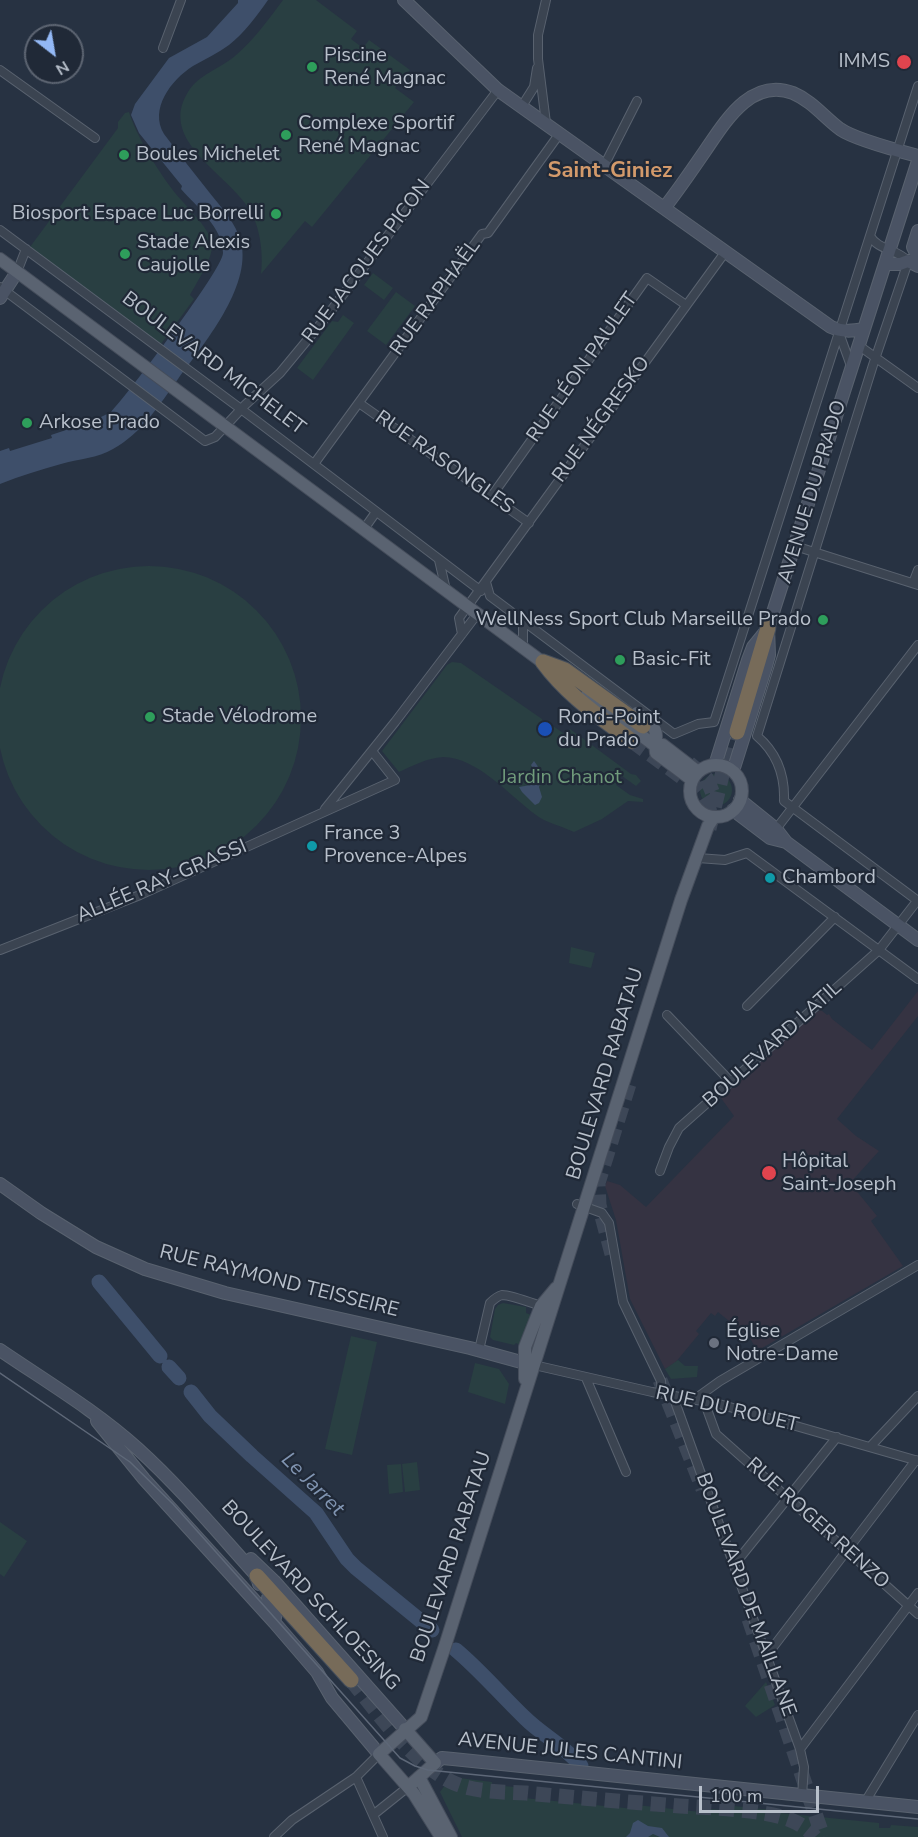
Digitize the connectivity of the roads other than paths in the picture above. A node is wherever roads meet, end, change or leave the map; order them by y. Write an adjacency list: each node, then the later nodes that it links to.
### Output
1 (181, 0): 4 (street)
2 (404, 0): 8 (main road)
3 (546, 0): 7 (street)
4 (164, 48)
5 (0, 70): 13 (street)
6 (918, 86): 14 (street, AVENUE DU PRADO)
7 (538, 87): 10 (street); 11 (street)
8 (498, 90): 10 (main road); 38 (street, RUE JACQUES PICON)
9 (637, 101): 17 (street)
10 (522, 106): 11 (main road)
11 (546, 123): 12 (main road)
12 (560, 133): 17 (main road); 37 (street, RUE RAPHAËL)
13 (95, 138)
14 (897, 150): 15 (main road); 18 (main road); 21 (street, AVENUE DU PRADO)
15 (918, 156)
16 (918, 161): 23 (main road, AVENUE DU PRADO)
17 (604, 164): 18 (main road)
18 (665, 207): 24 (main road)
19 (0, 230): 22 (street, BOULEVARD MICHELET)
20 (918, 231): 25 (main road, AVENUE DU PRADO)
21 (870, 236): 23 (street); 32 (street, AVENUE DU PRADO)
22 (26, 249): 28 (street); 38 (street, BOULEVARD MICHELET)
23 (890, 250): 25 (street); 27 (main road, AVENUE DU PRADO)
24 (726, 251): 30 (street, RUE NÉGRESKO); 32 (main road)
25 (914, 258): 27 (main road); 34 (street, AVENUE DU PRADO)
26 (0, 259): 28 (main road)
27 (885, 264): 31 (main road, AVENUE DU PRADO)
28 (17, 272): 29 (main road); 39 (main road)
29 (1, 292): 39 (street)
30 (686, 305): 41 (street, RUE LÉON PAULET); 43 (street, RUE NÉGRESKO)
31 (864, 329): 32 (main road); 33 (main road, AVENUE DU PRADO)
32 (838, 330): 35 (street); 59 (street, AVENUE DU PRADO)
33 (858, 345): 34 (street); 35 (main road, AVENUE DU PRADO)
34 (876, 358): 36 (street); 46 (street, AVENUE DU PRADO)
35 (851, 367): 45 (main road, AVENUE DU PRADO)
36 (918, 388)
37 (359, 403): 40 (street, RUE RAPHAËL); 41 (street, RUE RASONGLES)
38 (241, 409): 39 (street, RUE JACQUES PICON); 40 (street, BOULEVARD MICHELET)
39 (225, 426): 44 (main road)
40 (314, 464): 42 (street, BOULEVARD MICHELET)
41 (491, 497): 43 (street, RUE RASONGLES)
42 (376, 512): 44 (street); 47 (street, BOULEVARD MICHELET)
43 (529, 523): 49 (street, RUE NÉGRESKO)
44 (364, 529): 51 (main road)
45 (795, 546): 46 (street); 55 (main road, AVENUE DU PRADO)
46 (814, 553): 50 (street); 69 (street, AVENUE DU PRADO)
47 (439, 560): 51 (street); 52 (street, BOULEVARD MICHELET)
48 (918, 570): 50 (street)
49 (486, 582): 52 (street, RUE NÉGRESKO); 54 (street)
50 (916, 584)
51 (447, 590): 53 (main road)
52 (481, 591): 53 (street, RUE NÉGRESKO)
53 (473, 610): 57 (main road); 64 (street, ALLÉE RAY-GRASSI)
54 (523, 621): 57 (street); 59 (street, AVENUE DU PRADO)
55 (768, 628): 60 (main road, AVENUE DU PRADO); 62 (highway); 66 (main road, AVENUE DU PRADO)
56 (918, 645): 69 (street)
57 (523, 647): 58 (main road)
58 (543, 662): 61 (highway); 63 (highway); 67 (main road)
59 (728, 674): 60 (street)
60 (742, 679): 65 (main road, AVENUE DU PRADO)
61 (643, 726)
62 (735, 731)
63 (632, 741)
64 (372, 751): 70 (street, ALLÉE RAY-GRASSI); 70 (street, ALLÉE RAY-GRASSI)
65 (715, 765): 66 (main road); 67 (main road)
66 (733, 771): 68 (main road)
67 (695, 776): 71 (main road)
68 (737, 805): 72 (main road); 73 (main road); 74 (main road)
69 (794, 808): 73 (street); 77 (street)
70 (323, 812): 81 (street, ALLÉE RAY-GRASSI)
71 (701, 812): 72 (main road); 76 (main road, BOULEVARD RABATAU)
72 (714, 817): 75 (main road, BOULEVARD RABATAU)
73 (776, 829): 74 (main road)
74 (786, 842): 79 (main road)
75 (698, 858): 76 (main road, BOULEVARD RABATAU); 78 (street)
76 (690, 875): 89 (main road, BOULEVARD RABATAU)
77 (918, 901): 79 (street)
78 (835, 917): 82 (street); 84 (street)
79 (898, 927): 80 (main road); 82 (street, BOULEVARD LATIL)
80 (918, 940)
81 (0, 950)
82 (879, 951): 83 (street); 86 (street, BOULEVARD LATIL)
83 (918, 979)
84 (747, 1005)
85 (667, 1016): 86 (street)
86 (731, 1082): 87 (street, BOULEVARD LATIL)
87 (660, 1171)
88 (1, 1187): 95 (main road, RUE RAYMOND TEISSEIRE)
89 (581, 1206): 91 (main road, BOULEVARD RABATAU); 98 (street)
90 (918, 1265): 101 (street)
91 (559, 1285): 92 (main road, BOULEVARD RABATAU); 93 (main road, BOULEVARD RABATAU)
92 (541, 1306): 93 (street, BOULEVARD RABATAU); 95 (street); 96 (main road, BOULEVARD RABATAU)
93 (539, 1348): 96 (main road, BOULEVARD RABATAU)
94 (0, 1350): 102 (main road, BOULEVARD SCHLOESING)
95 (479, 1350): 96 (main road, RUE RAYMOND TEISSEIRE)
96 (529, 1364): 97 (street, RUE DU ROUET); 119 (main road, BOULEVARD RABATAU)
97 (586, 1378): 98 (street, RUE DU ROUET); 106 (street)
98 (662, 1394): 99 (street, RUE DU ROUET)
99 (673, 1396): 101 (street, RUE DU ROUET); 110 (street, BOULEVARD DE MAILLANE)
100 (918, 1396): 104 (street)
101 (700, 1400): 103 (street, RUE DU ROUET); 108 (street, RUE ROGER RENZO)
102 (88, 1411): 107 (main road, BOULEVARD SCHLOESING); 115 (main road, BOULEVARD SCHLOESING)
103 (837, 1437): 104 (street, RUE DU ROUET); 108 (street)
104 (870, 1447): 105 (street, RUE DU ROUET)
105 (917, 1460): 109 (street)
106 (626, 1472)
107 (183, 1494): 111 (main road, BOULEVARD SCHLOESING); 119 (main road, BOULEVARD SCHLOESING)
108 (788, 1498): 109 (street, RUE ROGER RENZO); 110 (street)
109 (847, 1551): 113 (street, RUE ROGER RENZO); 116 (street)
110 (734, 1565): 116 (street, BOULEVARD DE MAILLANE)
111 (257, 1576): 115 (main road, BOULEVARD SCHLOESING); 117 (highway)
112 (918, 1593): 113 (street)
113 (909, 1605): 114 (street, RUE ROGER RENZO); 120 (street)
114 (918, 1614)
115 (274, 1622): 121 (main road, BOULEVARD SCHLOESING)
116 (767, 1655): 120 (street, BOULEVARD DE MAILLANE)
117 (351, 1680)
118 (918, 1715): 127 (street)
119 (405, 1729): 121 (main road, BOULEVARD RABATAU); 122 (main road)
120 (800, 1749): 126 (street, BOULEVARD DE MAILLANE)
121 (379, 1754): 123 (street); 125 (main road)
122 (435, 1763): 124 (main road); 126 (main road, AVENUE JULES CANTINI)
123 (356, 1777): 129 (street); 130 (street)
124 (419, 1778): 125 (main road); 133 (main road)
125 (408, 1787): 129 (street); 132 (main road)
126 (802, 1796): 127 (main road, AVENUE JULES CANTINI)
127 (864, 1802): 128 (main road, AVENUE JULES CANTINI)
128 (918, 1807)
129 (373, 1815): 131 (street)
130 (274, 1837)
131 (383, 1837)
132 (441, 1837)
133 (451, 1837)

